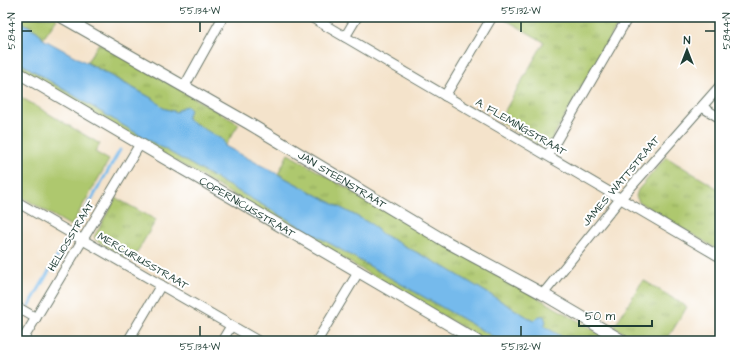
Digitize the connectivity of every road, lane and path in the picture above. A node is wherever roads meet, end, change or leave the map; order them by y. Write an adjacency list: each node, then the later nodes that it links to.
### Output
1 (62, 17): 10 (street, JAN STEENSTRAAT)
2 (223, 17): 10 (street)
3 (311, 17): 7 (street, A. FLEMINGSTRAAT)
4 (357, 17): 7 (street)
5 (492, 17): 11 (street)
6 (628, 17): 15 (street)
7 (345, 37): 11 (street, A. FLEMINGSTRAAT)
8 (17, 72): 14 (street, COPERNICUSSTRAAT)
9 (720, 86): 12 (street, JAMES WATTSTRAAT)
10 (184, 87): 22 (street, JAN STEENSTRAAT)
11 (445, 96): 15 (street, A. FLEMINGSTRAAT)
12 (702, 107): 13 (street); 16 (street, JAMES WATTSTRAAT)
13 (720, 118)
14 (140, 144): 18 (street, HELIOSSTRAAT); 20 (street, COPERNICUSSTRAAT)
15 (548, 156): 16 (street, A. FLEMINGSTRAAT)
16 (621, 198): 19 (street, A. FLEMINGSTRAAT); 22 (street, JAMES WATTSTRAAT)
17 (17, 202): 18 (street, MERCURIUSSTRAAT)
18 (82, 240): 21 (street, MERCURIUSSTRAAT); 24 (street, HELIOSSTRAAT)
19 (720, 257)
20 (359, 271): 30 (street); 31 (street, COPERNICUSSTRAAT)
21 (161, 285): 25 (street, MERCURIUSSTRAAT); 27 (street)
22 (543, 294): 32 (street, JAN STEENSTRAAT)
23 (17, 307): 24 (street)
24 (36, 318): 26 (street, HELIOSSTRAAT)
25 (231, 326): 28 (street); 29 (street, MERCURIUSSTRAAT)
26 (22, 341)
27 (128, 341)
28 (222, 341)
29 (258, 341)
30 (317, 341)
31 (477, 341)
32 (623, 341)

